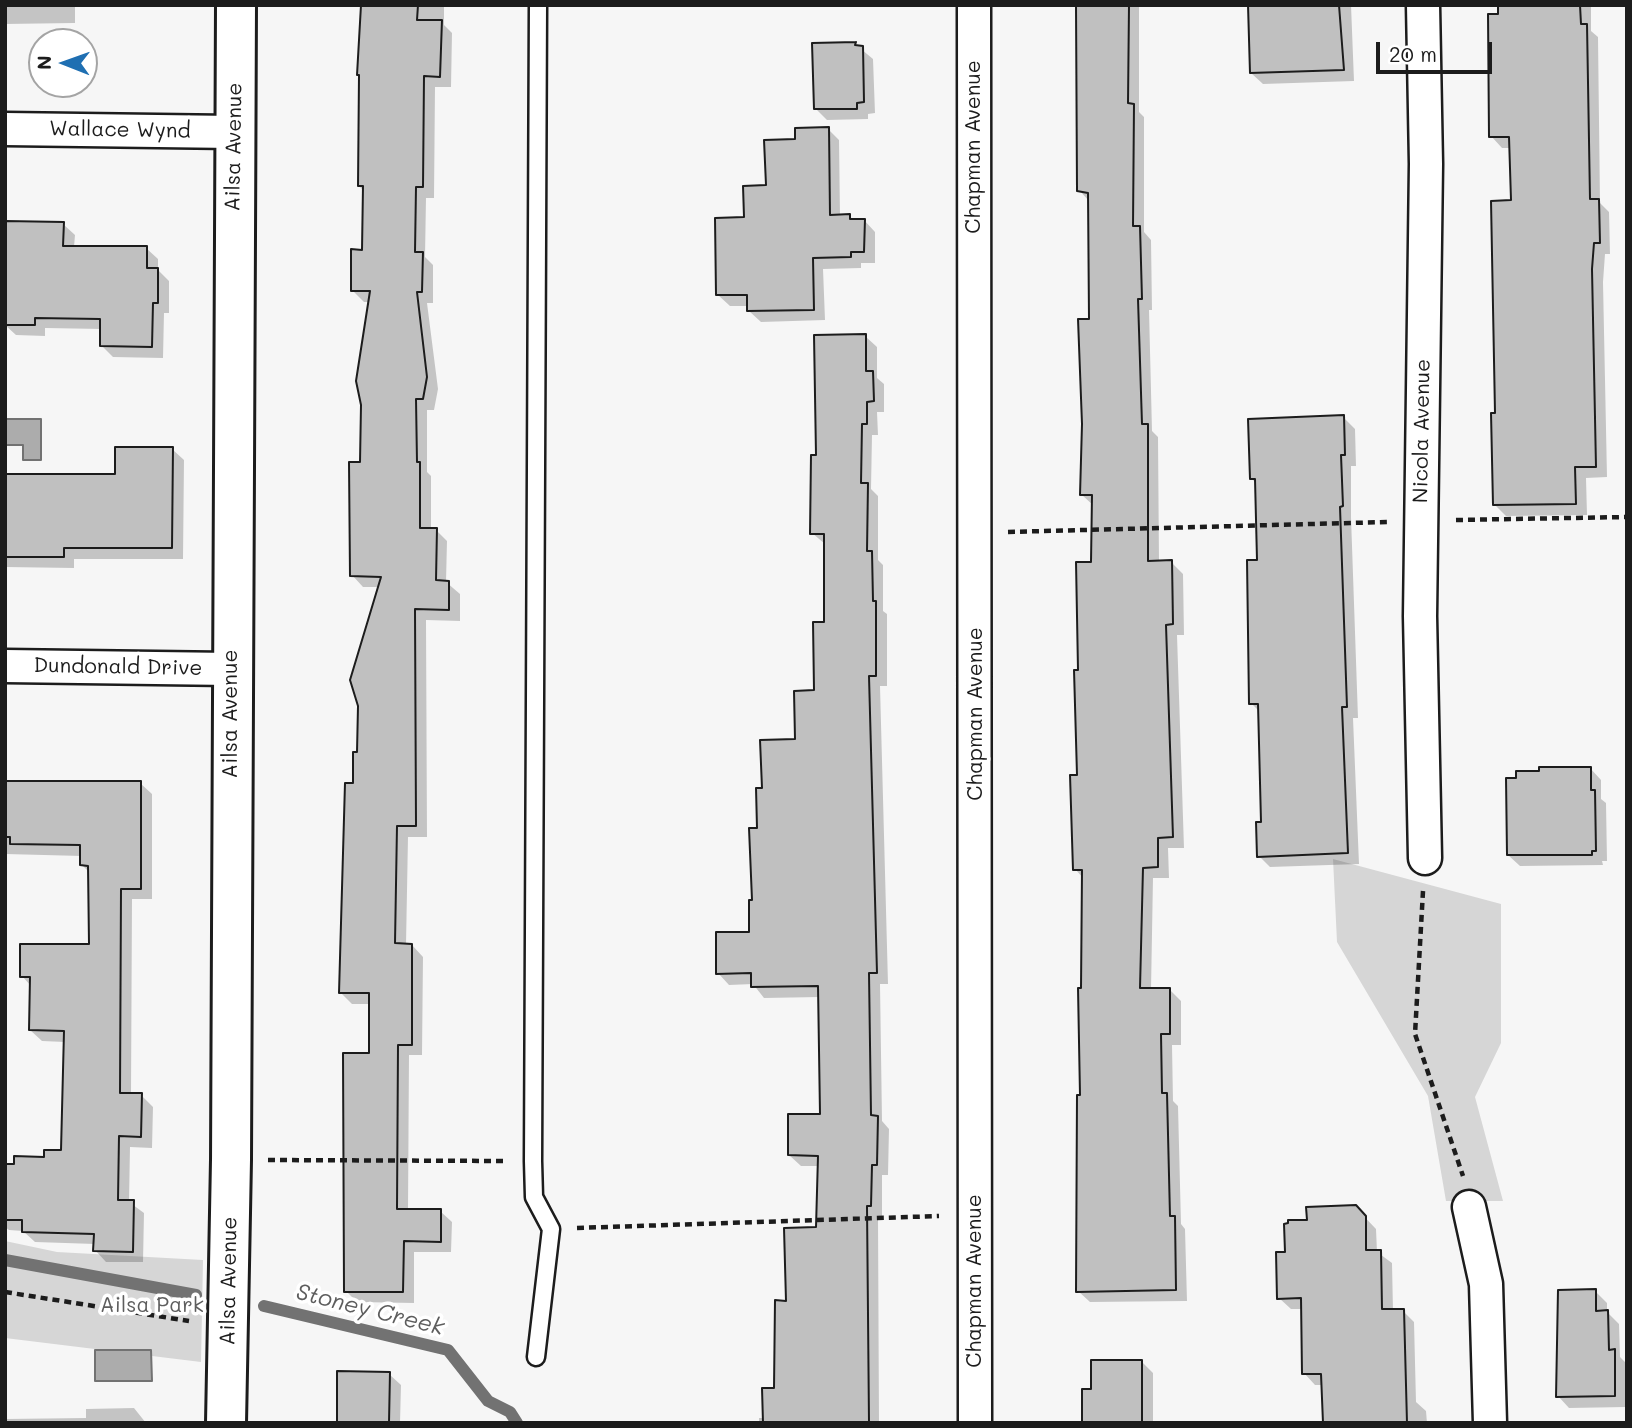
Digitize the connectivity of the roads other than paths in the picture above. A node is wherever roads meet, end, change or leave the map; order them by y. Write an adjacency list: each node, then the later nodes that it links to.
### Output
1 (236, 5): 6 (street, Ailsa Avenue)
2 (538, 5): 11 (lane)
3 (974, 5): 13 (street, Chapman Avenue)
4 (1423, 5): 9 (street, Nicola Avenue)
5 (5, 129): 6 (street, Wallace Wynd)
6 (234, 132): 8 (street, Ailsa Avenue)
7 (5, 666): 8 (street, Dundonald Drive)
8 (231, 669): 12 (street, Ailsa Avenue)
9 (1425, 858)
10 (1469, 1207): 14 (street)
11 (536, 1357)
12 (226, 1423)
13 (975, 1423)
14 (1490, 1423)

